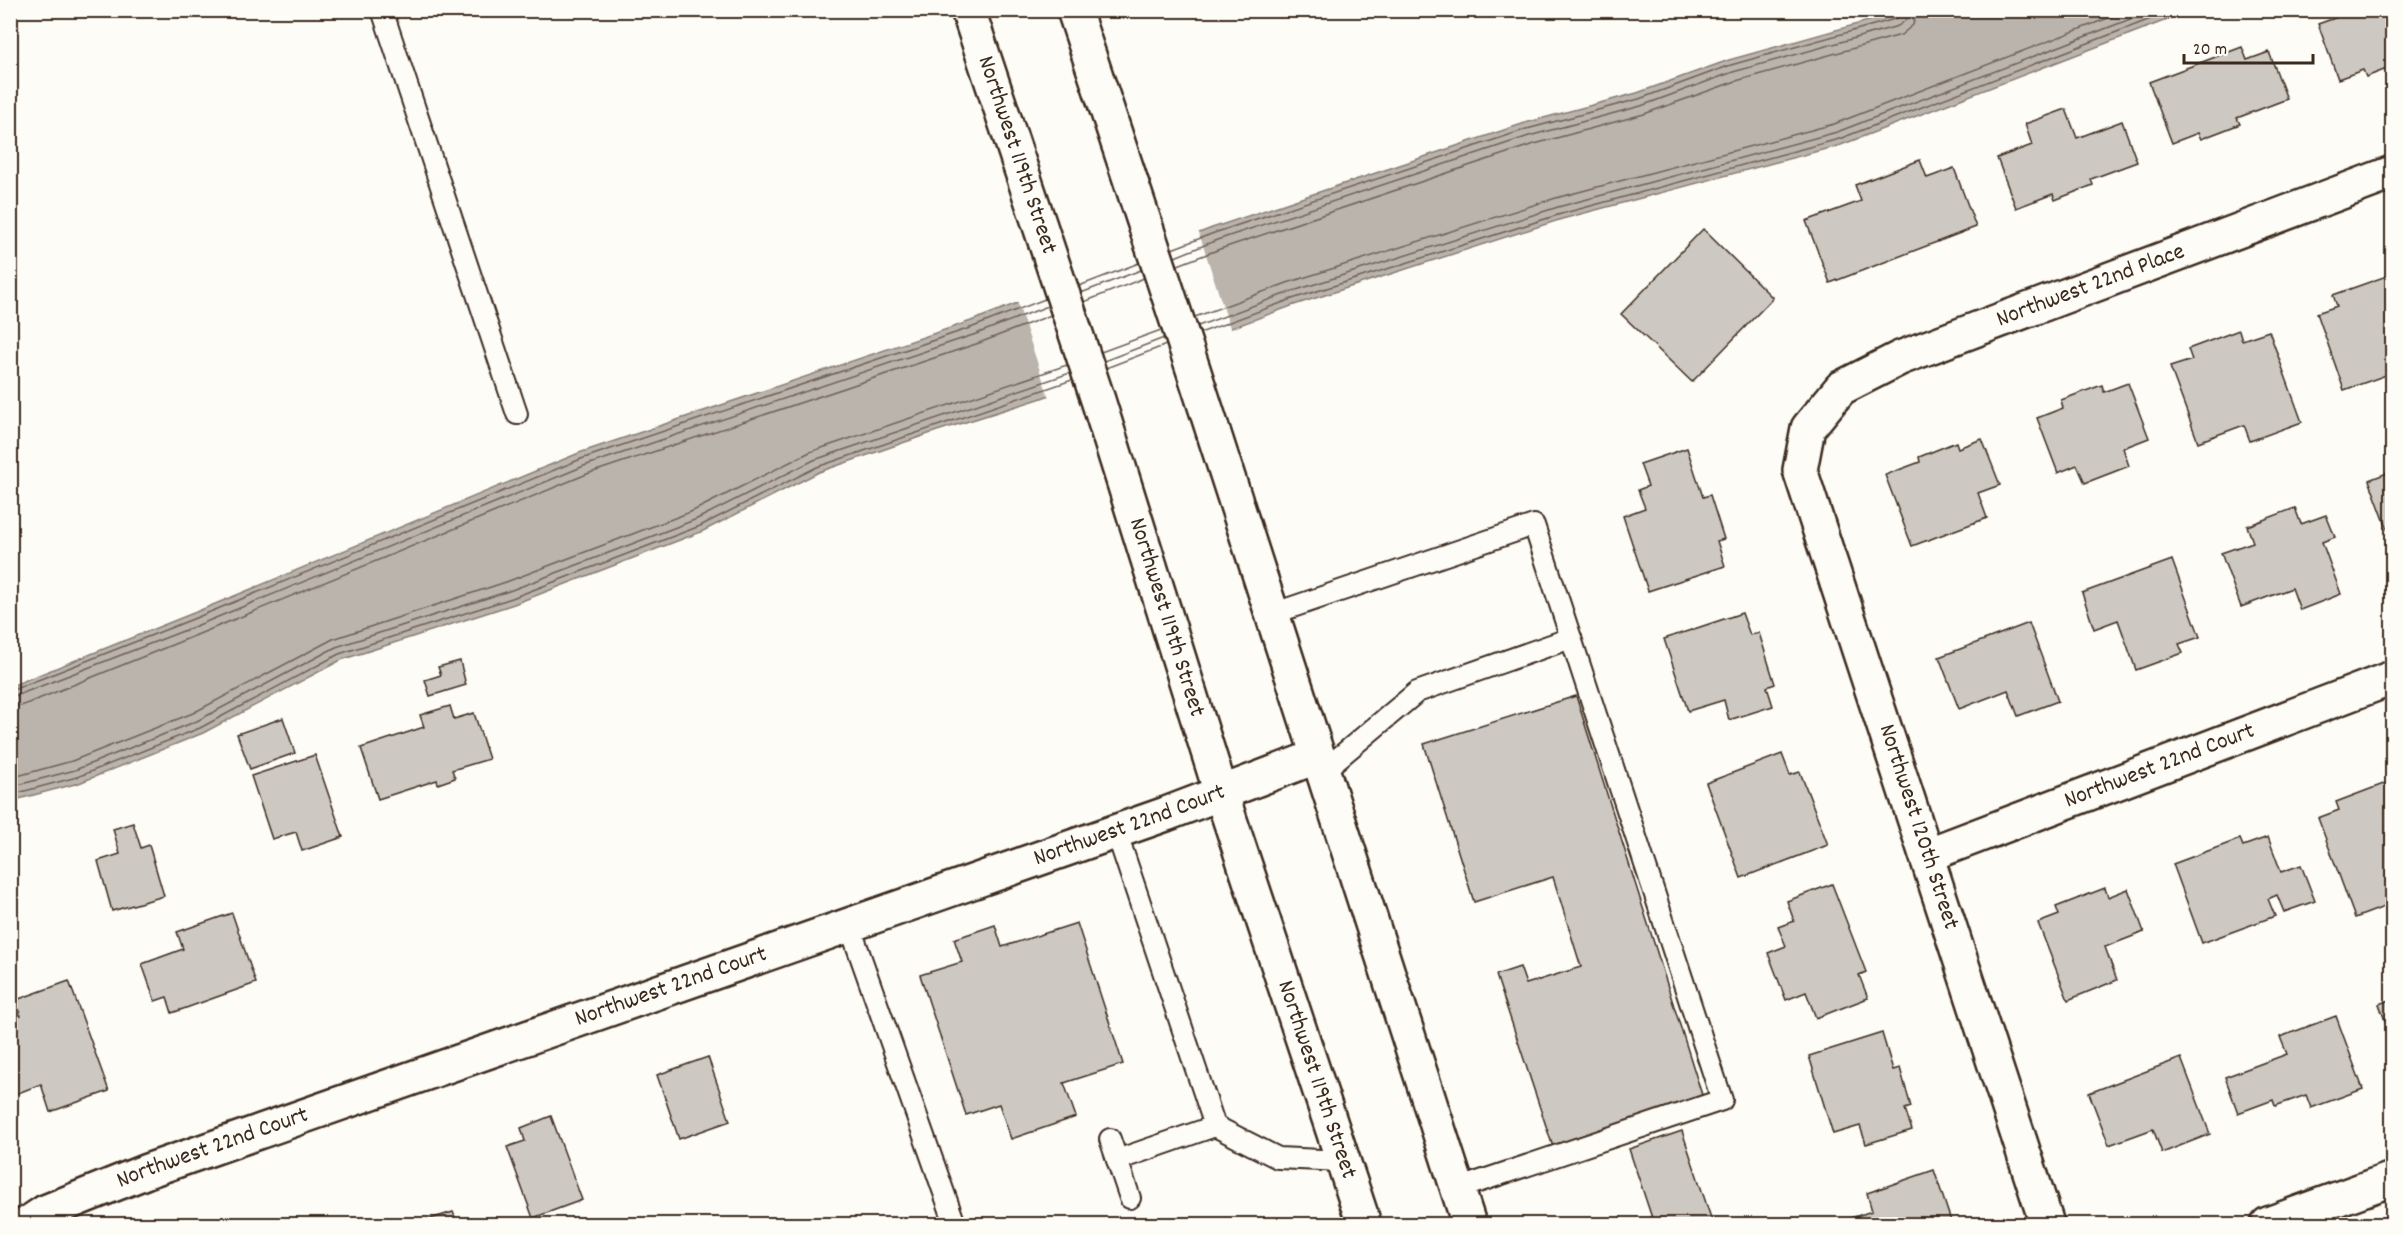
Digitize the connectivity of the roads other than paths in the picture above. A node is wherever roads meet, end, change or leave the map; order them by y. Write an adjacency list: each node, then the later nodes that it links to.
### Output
1 (382, 10): 5 (lane)
2 (969, 10): 11 (main road, Northwest 119th Street)
3 (1074, 10): 7 (main road)
4 (2392, 172): 6 (main road, Northwest 22nd Place)
5 (517, 414)
6 (1808, 428): 13 (main road, Northwest 120th Street)
7 (1272, 614): 8 (lane); 10 (main road)
8 (1571, 638): 10 (lane); 20 (lane)
9 (2392, 678): 13 (main road, Northwest 22nd Court)
10 (1320, 764): 11 (main road, Northwest 22nd Court); 20 (main road)
11 (1221, 793): 12 (main road, Northwest 22nd Court); 18 (main road, Northwest 119th Street)
12 (1116, 831): 14 (main road, Northwest 22nd Court); 15 (lane)
13 (1928, 855): 26 (main road, Northwest 120th Street)
14 (849, 924): 22 (main road, Northwest 22nd Court); 23 (lane)
15 (1215, 1126): 17 (lane); 18 (lane)
16 (1110, 1139): 17 (lane)
17 (1117, 1160): 21 (lane)
18 (1343, 1161): 24 (main road, Northwest 119th Street)
19 (2392, 1179): 27 (main road)
20 (1457, 1189): 25 (main road)
21 (1130, 1198)
22 (27, 1224)
23 (955, 1224)
24 (1364, 1224)
25 (1469, 1224)
26 (2047, 1224)
27 (2268, 1224)

